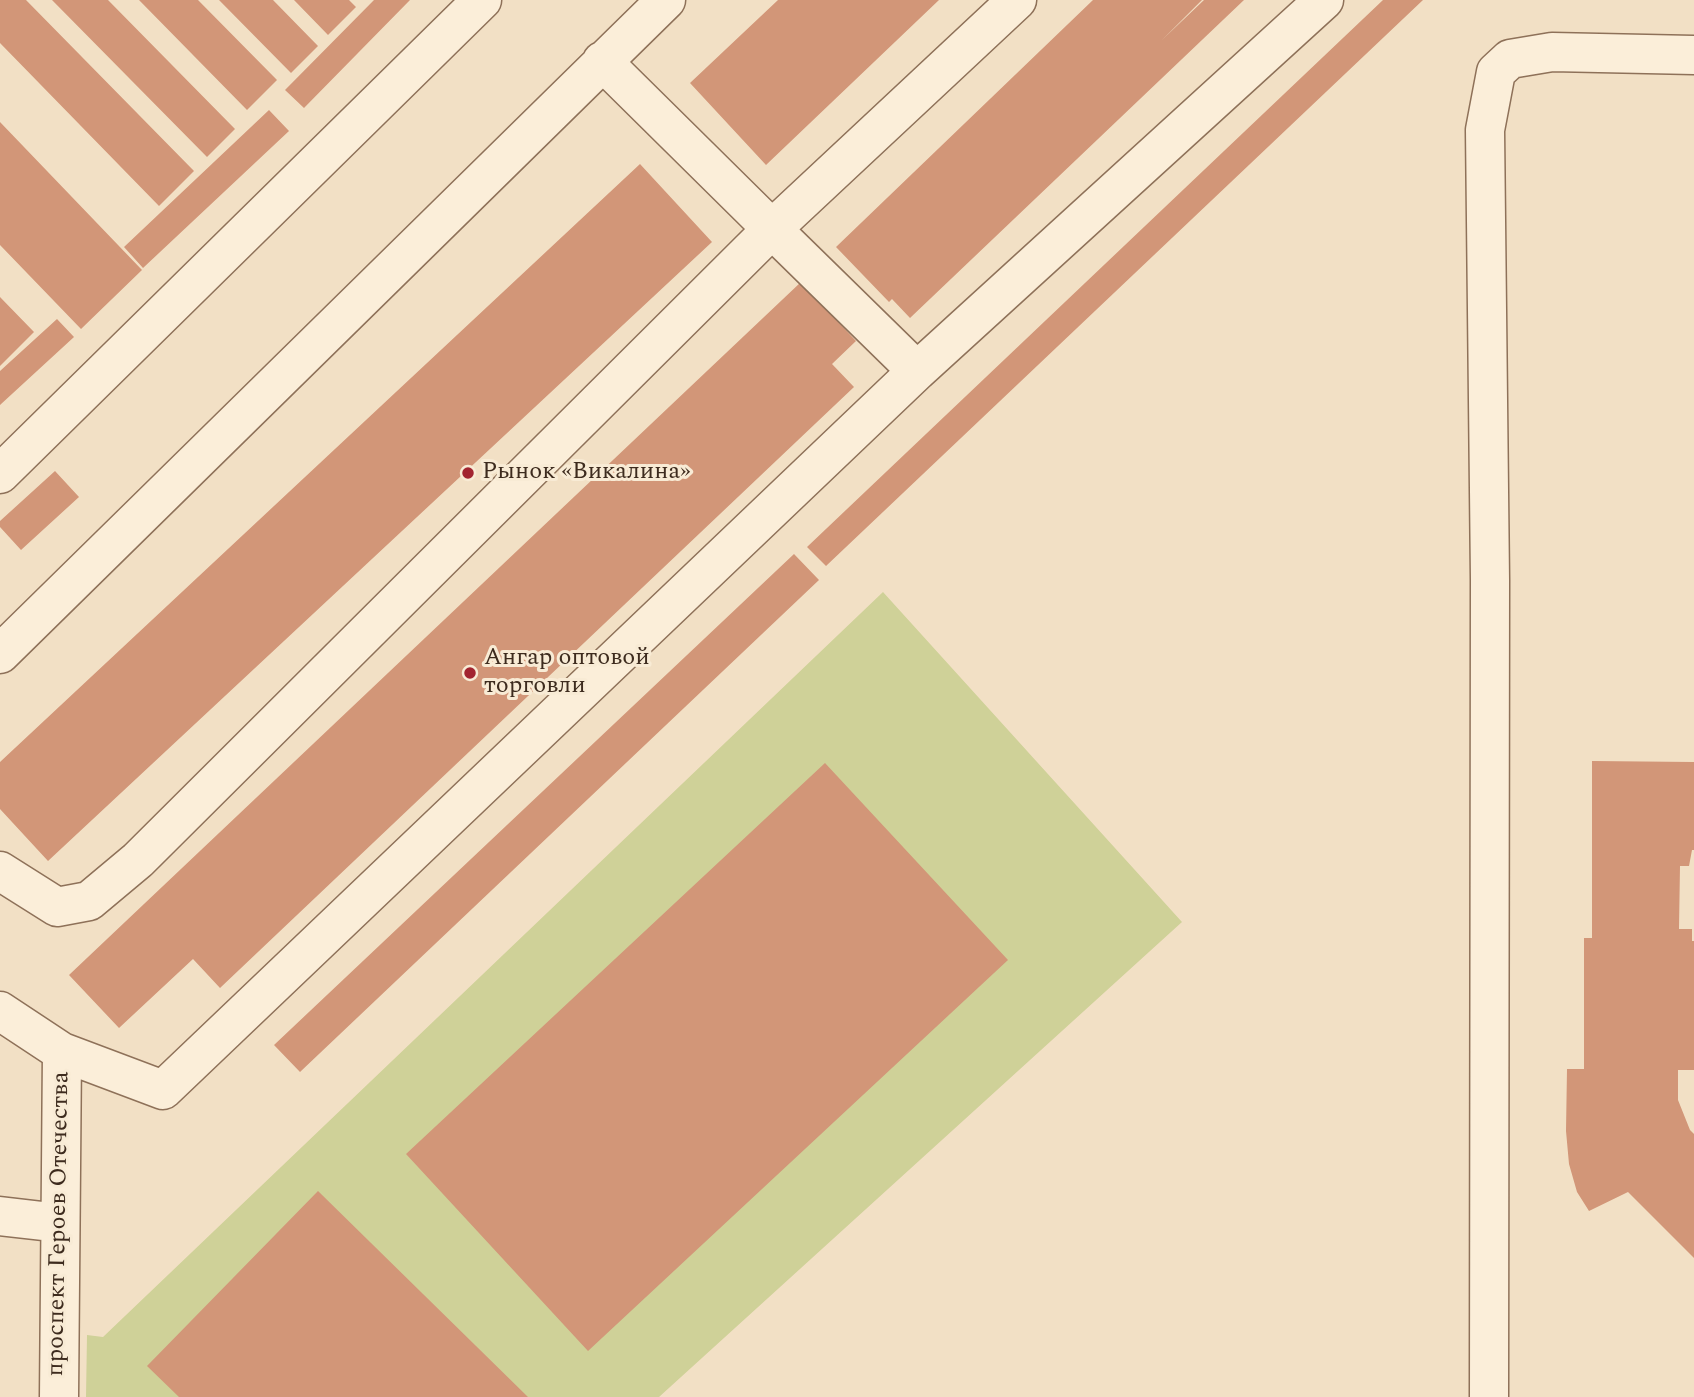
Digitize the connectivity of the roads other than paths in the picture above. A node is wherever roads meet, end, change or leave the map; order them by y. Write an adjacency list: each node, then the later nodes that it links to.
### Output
1 (482, 0): 9 (street)
2 (666, 0): 6 (street)
3 (1017, 0): 7 (street)
4 (1324, 0): 8 (street)
5 (1694, 55): 17 (street)
6 (602, 61): 7 (street); 10 (street)
7 (772, 229): 8 (street); 11 (street)
8 (918, 371): 13 (street)
9 (0, 474)
10 (0, 654)
11 (0, 871)
12 (0, 1011): 13 (street)
13 (62, 1052): 15 (street, проспект Героев Отечества)
14 (0, 1216): 15 (street)
15 (60, 1223): 16 (street, проспект Героев Отечества)
16 (59, 1397)
17 (1489, 1397)

